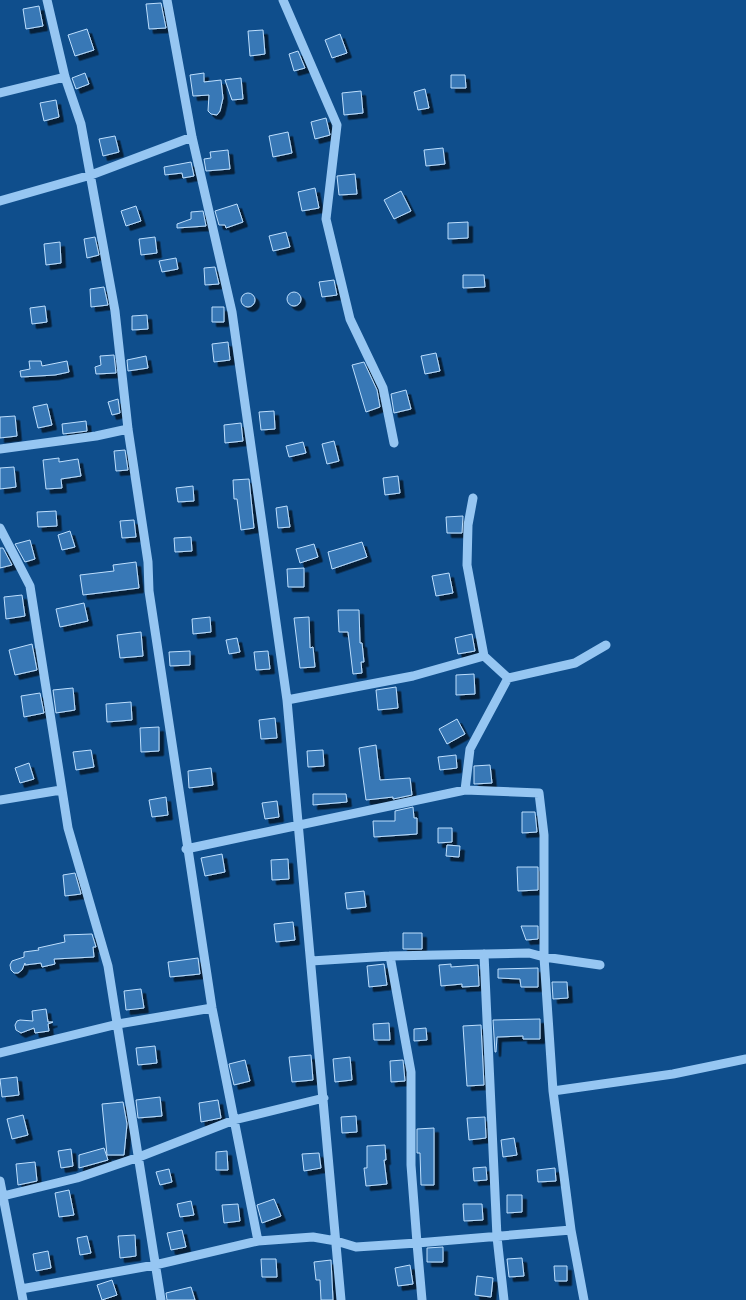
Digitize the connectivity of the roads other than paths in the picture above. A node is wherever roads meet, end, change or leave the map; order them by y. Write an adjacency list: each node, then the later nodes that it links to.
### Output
1 (47, 0): 4 (street)
2 (167, 0): 6 (street)
3 (283, 0): 10 (street)
4 (65, 77): 5 (street); 7 (street)
5 (0, 94)
6 (192, 136): 7 (street); 17 (street)
7 (91, 175): 8 (street); 9 (street)
8 (0, 202)
9 (128, 429): 11 (street); 22 (street)
10 (394, 443)
11 (0, 449)
12 (473, 498): 15 (street)
13 (0, 528): 18 (street)
14 (606, 645): 16 (street)
15 (484, 656): 16 (street); 17 (street)
16 (508, 678): 19 (street)
17 (287, 700): 21 (street)
18 (61, 790): 20 (street); 29 (street)
19 (465, 790): 21 (street); 25 (street)
20 (0, 800)
21 (298, 826): 22 (street); 26 (street)
22 (186, 849): 28 (street)
23 (484, 954): 24 (street); 25 (street); 39 (street)
24 (390, 956): 26 (street); 42 (street)
25 (544, 957): 27 (street); 32 (street)
26 (311, 961): 33 (street)
27 (600, 965)
28 (212, 1008): 29 (street); 34 (street)
29 (118, 1024): 30 (street); 35 (street)
30 (0, 1053)
31 (746, 1059): 32 (street)
32 (554, 1090): 38 (street)
33 (324, 1098): 34 (street); 41 (street)
34 (234, 1120): 35 (street); 40 (street)
35 (139, 1157): 37 (street); 43 (street)
36 (0, 1181): 37 (street)
37 (3, 1196): 44 (street)
38 (571, 1230): 39 (street); 50 (street)
39 (497, 1237): 42 (street); 49 (street)
40 (258, 1241): 41 (street); 43 (street)
41 (336, 1241): 42 (street); 47 (street)
42 (417, 1243): 48 (street)
43 (155, 1265): 44 (street); 46 (street)
44 (20, 1289): 45 (street)
45 (23, 1300)
46 (161, 1300)
47 (341, 1300)
48 (422, 1300)
49 (504, 1300)
50 (584, 1300)

